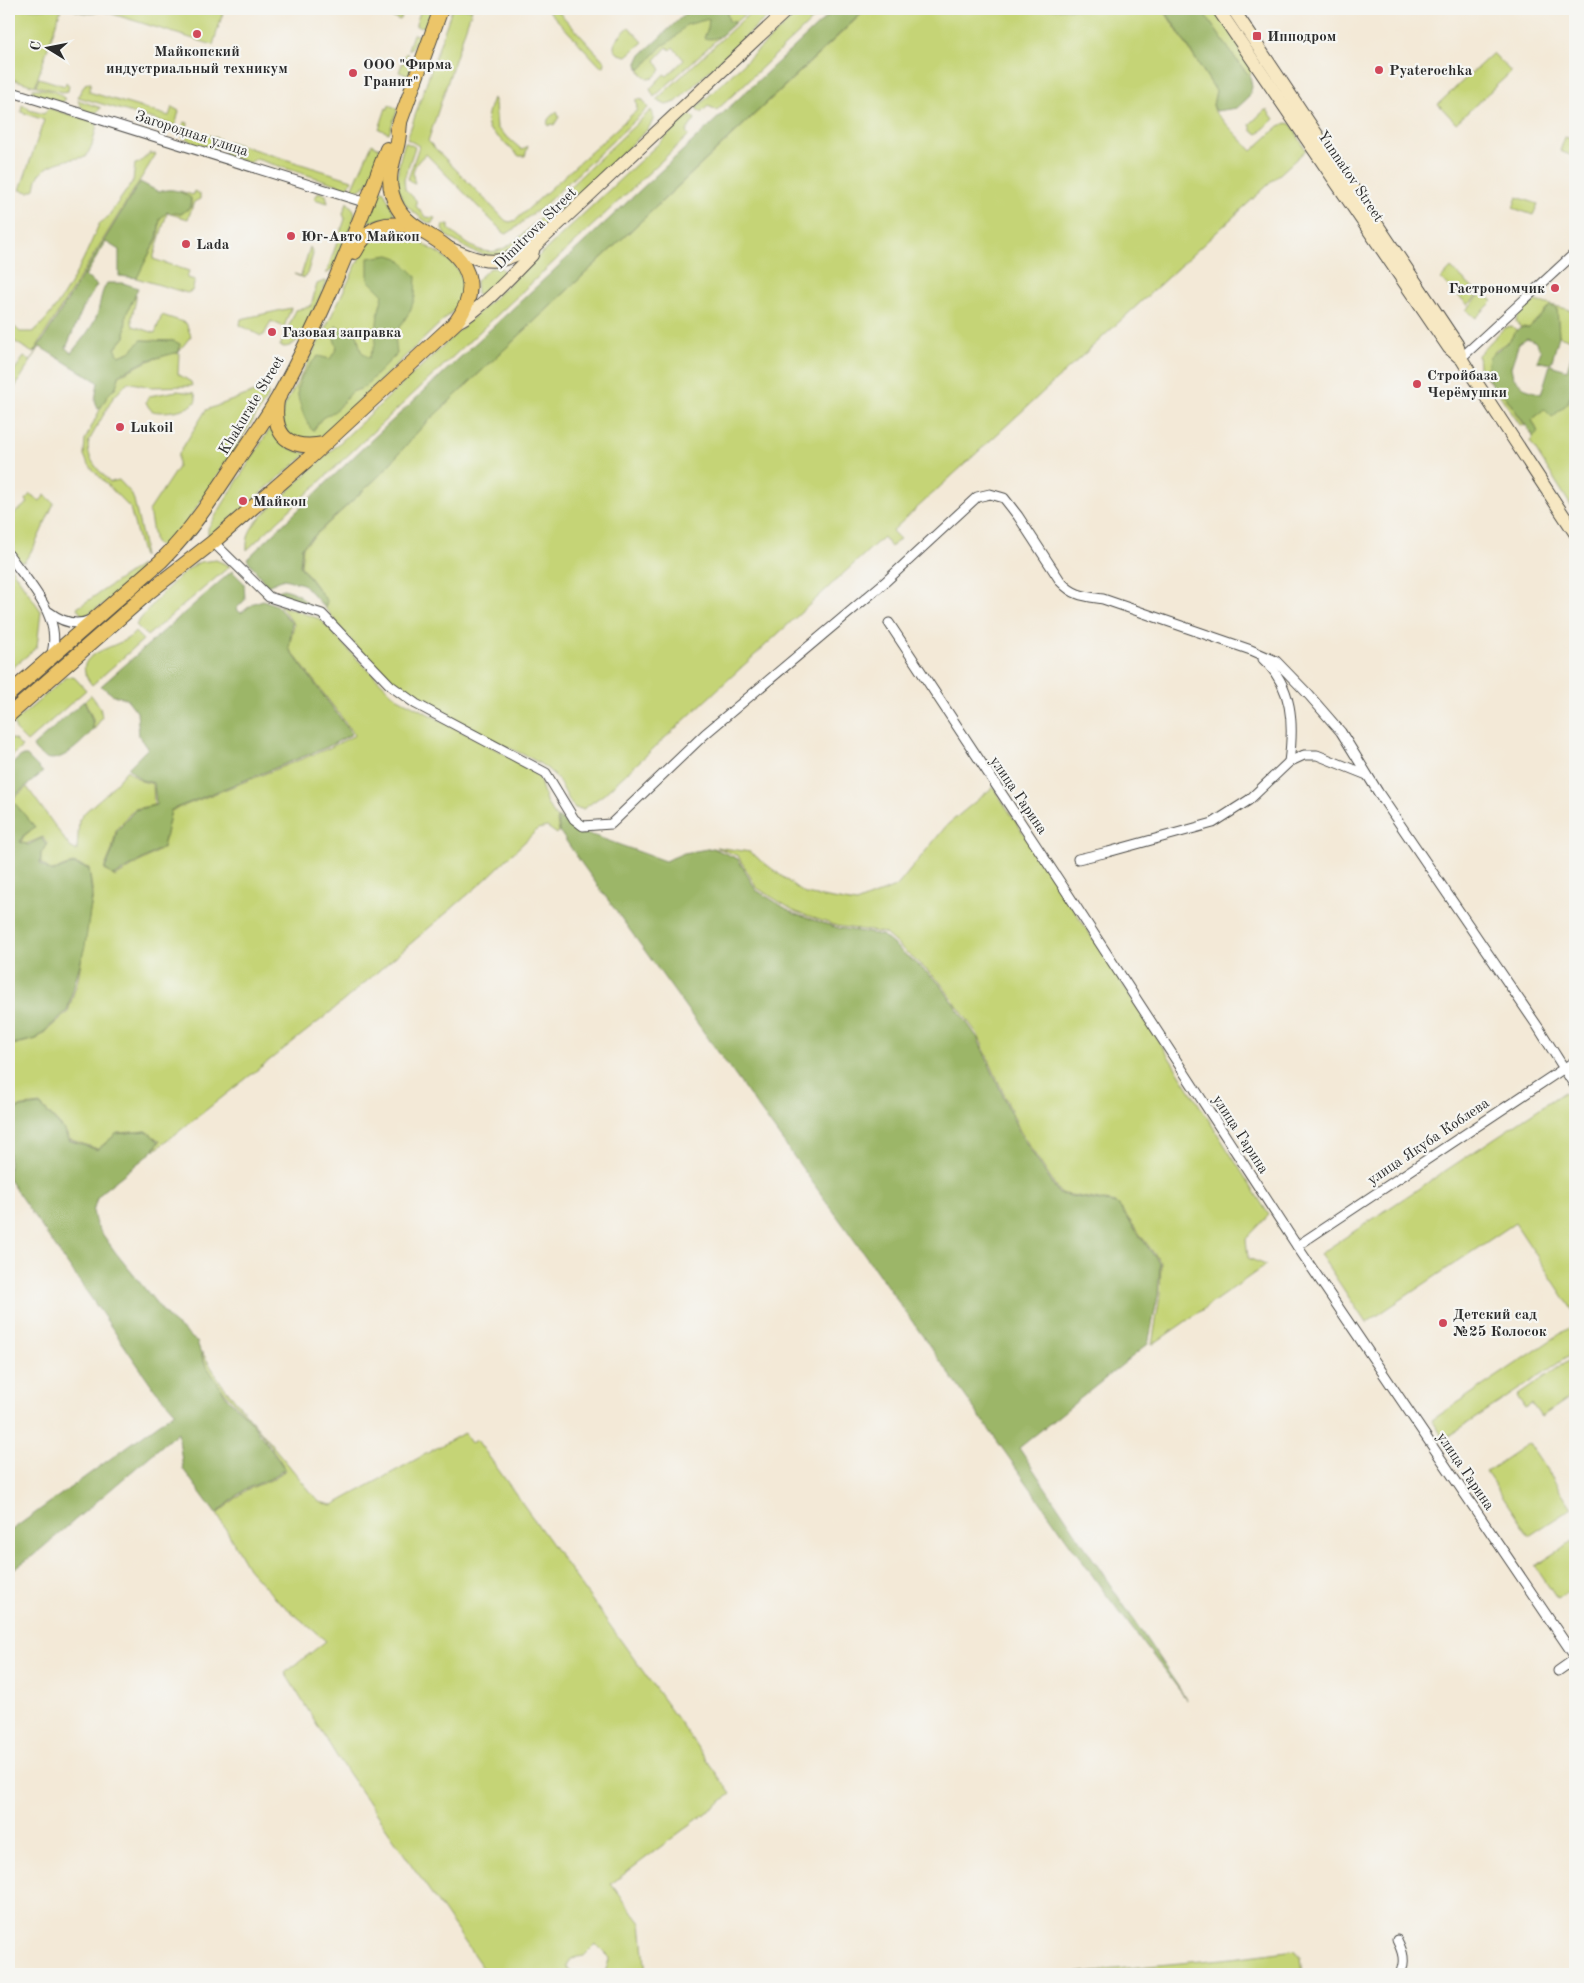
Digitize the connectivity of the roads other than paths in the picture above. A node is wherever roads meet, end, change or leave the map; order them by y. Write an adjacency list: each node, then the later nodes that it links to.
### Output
1 (441, 9): 6 (main road, Khakurate Street)
2 (788, 9): 10 (main road, Dimitrova Street)
3 (1218, 9): 14 (main road, Yunnatov Street)
4 (1232, 9): 14 (main road, Yunnatov Street)
5 (9, 91): 7 (street, Загородная улица)
6 (400, 123): 7 (main road, Khakurate Street); 8 (main road)
7 (367, 203): 12 (main road, Khakurate Street)
8 (416, 228): 9 (main road); 12 (main road)
9 (447, 247): 10 (main road); 13 (main road)
10 (534, 248): 13 (main road, Dimitrova Street)
11 (1575, 253): 14 (street)
12 (337, 273): 15 (main road, Khakurate Street)
13 (456, 322): 16 (main road, Dimitrova Street)
14 (1461, 358): 17 (main road, Yunnatov Street)
15 (277, 400): 16 (main road); 20 (main road, Khakurate Street)
16 (324, 444): 18 (main road, Dimitrova Street)
17 (1575, 533)
18 (213, 542): 23 (street); 26 (main road, Dimitrova Street)
19 (9, 555): 21 (street)
20 (113, 602): 21 (street); 24 (main road, Khakurate Street)
21 (48, 612): 24 (street)
22 (889, 623): 33 (street, улица Гарина)
23 (1250, 650): 27 (street); 28 (street)
24 (50, 658): 25 (main road, Khakurate Street)
25 (9, 694)
26 (9, 715)
27 (1289, 762): 28 (street); 29 (street)
28 (1367, 775): 31 (street)
29 (1078, 858)
30 (1575, 1060): 31 (street, улица Якуба Коблева)
31 (1563, 1068): 32 (street); 33 (street, улица Якуба Коблева)
32 (1575, 1086)
33 (1297, 1246): 34 (street, улица Гарина)
34 (1575, 1658): 35 (street)
35 (1558, 1671)
36 (1397, 1940): 37 (street)
37 (1400, 1974)

